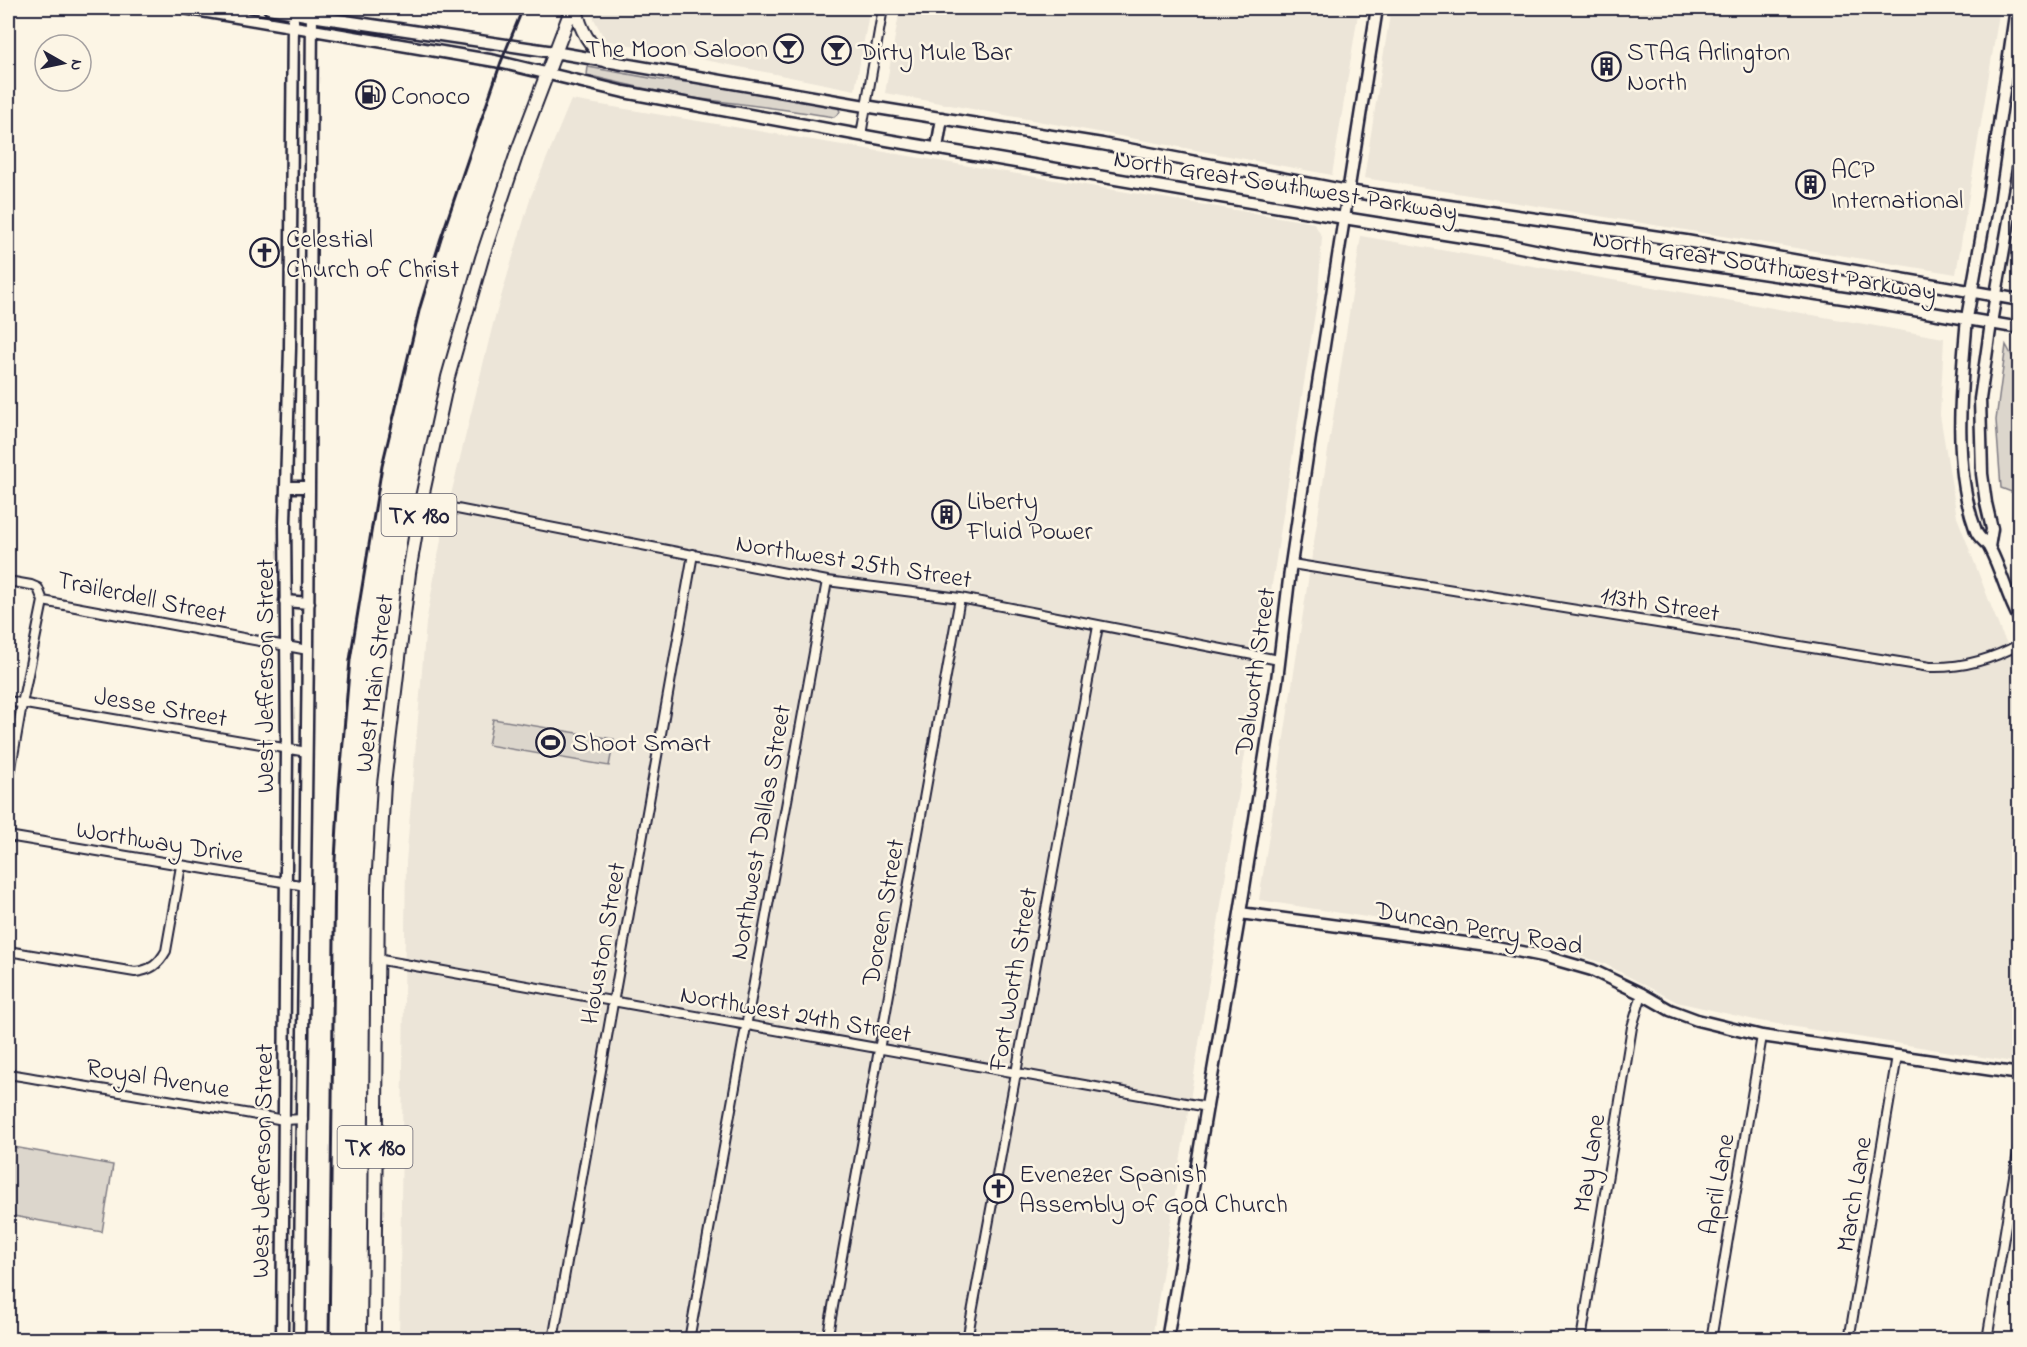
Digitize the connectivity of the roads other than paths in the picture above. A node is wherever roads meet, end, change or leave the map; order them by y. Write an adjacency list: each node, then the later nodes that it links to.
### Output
1 (184, 8): 9 (main road, North Great Southwest Parkway)
2 (269, 8): 7 (main road, North Great Southwest Parkway)
3 (574, 8): 12 (main road, TX 180); 13 (main road)
4 (883, 8): 15 (street)
5 (1377, 8): 22 (main road, Dalworth Street)
6 (2016, 8): 11 (main road)
7 (293, 10): 8 (main road, North Great Southwest Parkway); 9 (main road, West Jefferson Street)
8 (312, 12): 10 (main road, West Jefferson Street); 12 (main road, North Great Southwest Parkway)
9 (293, 27): 10 (main road, North Great Southwest Parkway); 19 (main road, West Jefferson Street)
10 (311, 30): 14 (main road, North Great Southwest Parkway); 20 (main road, West Jefferson Street)
11 (2015, 51): 24 (main road)
12 (554, 52): 13 (main road, North Great Southwest Parkway); 14 (main road, West Main Street / TX 180)
13 (607, 61): 15 (main road, North Great Southwest Parkway)
14 (547, 72): 17 (main road, North Great Southwest Parkway); 34 (main road, West Main Street / TX 180)
15 (866, 106): 16 (main road, North Great Southwest Parkway); 17 (street)
16 (942, 118): 18 (main road); 22 (main road, North Great Southwest Parkway)
17 (861, 135): 18 (main road, North Great Southwest Parkway)
18 (937, 148): 23 (main road, North Great Southwest Parkway)
19 (292, 153): 20 (main road); 26 (main road, West Jefferson Street)
20 (312, 154): 27 (main road, West Jefferson Street)
21 (2019, 158): 25 (main road)
22 (1348, 191): 23 (main road, Dalworth Street); 24 (main road, North Great Southwest Parkway)
23 (1344, 218): 29 (main road, North Great Southwest Parkway); 37 (main road, Dalworth Street)
24 (1972, 292): 25 (main road, North Great Southwest Parkway); 29 (main road)
25 (1996, 296): 28 (main road, North Great Southwest Parkway); 30 (main road)
26 (290, 297): 27 (main road); 32 (main road, West Jefferson Street)
27 (311, 297): 33 (main road, West Jefferson Street)
28 (2019, 300)
29 (1967, 318): 30 (main road, North Great Southwest Parkway); 35 (main road)
30 (1991, 323): 31 (main road, North Great Southwest Parkway); 35 (main road)
31 (2019, 328)
32 (286, 487): 33 (main road); 42 (main road, West Jefferson Street)
33 (308, 487): 43 (main road, West Jefferson Street)
34 (421, 502): 36 (street, Northwest 25th Street); 61 (main road, West Main Street / TX 180)
35 (1989, 546): 44 (main road)
36 (693, 554): 38 (street, Northwest 25th Street); 63 (street, Houston Street)
37 (1292, 564): 46 (street, 113th Street); 49 (main road, Dalworth Street)
38 (826, 580): 40 (street, Northwest 25th Street); 64 (street, Northwest Dallas Street)
39 (8, 581): 41 (street, Trailerdell Street)
40 (960, 598): 45 (street, Northwest 25th Street); 66 (street, Doreen Street)
41 (43, 601): 47 (street, Trailerdell Street); 51 (street)
42 (285, 602): 43 (main road); 47 (main road, West Jefferson Street)
43 (309, 603): 48 (main road, West Jefferson Street)
44 (2019, 620)
45 (1098, 626): 49 (street, Northwest 25th Street); 68 (street, Fort Worth Street)
46 (2019, 644)
47 (286, 647): 48 (street, Trailerdell Street); 52 (main road, West Jefferson Street)
48 (309, 650): 53 (main road, West Jefferson Street)
49 (1280, 660): 59 (main road, Dalworth Street)
50 (8, 701): 51 (street, Jesse Street)
51 (22, 704): 52 (street, Jesse Street); 54 (street)
52 (287, 748): 53 (street, Jesse Street); 57 (main road, West Jefferson Street)
53 (307, 752): 58 (main road, West Jefferson Street)
54 (8, 785)
55 (8, 836): 56 (street, Worthway Drive)
56 (181, 866): 57 (street, Worthway Drive); 60 (street)
57 (286, 883): 58 (street, Worthway Drive); 73 (main road, West Jefferson Street)
58 (306, 886): 72 (main road, West Jefferson Street)
59 (1240, 913): 62 (main road, Duncan Perry Road); 71 (main road, Dalworth Street)
60 (8, 951)
61 (376, 959): 63 (street, Northwest 24th Street); 79 (main road, West Main Street / TX 180)
62 (1642, 994): 65 (main road, Duncan Perry Road); 85 (street, May Lane)
63 (613, 1002): 64 (street, Northwest 24th Street); 80 (street, Houston Street)
64 (746, 1025): 66 (street, Northwest 24th Street); 81 (street, Northwest Dallas Street)
65 (1762, 1036): 67 (main road, Duncan Perry Road); 86 (street, April Lane)
66 (879, 1049): 68 (street, Northwest 24th Street); 82 (street, Doreen Street)
67 (1897, 1056): 70 (main road, Duncan Perry Road); 87 (street, March Lane)
68 (1016, 1073): 71 (street, Northwest 24th Street); 83 (street, Fort Worth Street)
69 (8, 1074): 73 (street, Royal Avenue)
70 (2019, 1074)
71 (1208, 1107): 84 (main road, Dalworth Street)
72 (303, 1119): 73 (street, Royal Avenue); 75 (main road, West Jefferson Street)
73 (285, 1120): 76 (main road, West Jefferson Street)
74 (2019, 1140): 88 (street)
75 (300, 1252): 76 (main road); 78 (main road, West Jefferson Street)
76 (282, 1253): 77 (main road, West Jefferson Street)
77 (282, 1340)
78 (299, 1340)
79 (374, 1340)
80 (553, 1340)
81 (689, 1340)
82 (827, 1340)
83 (967, 1340)
84 (1167, 1340)
85 (1581, 1340)
86 (1711, 1340)
87 (1850, 1340)
88 (1987, 1340)

